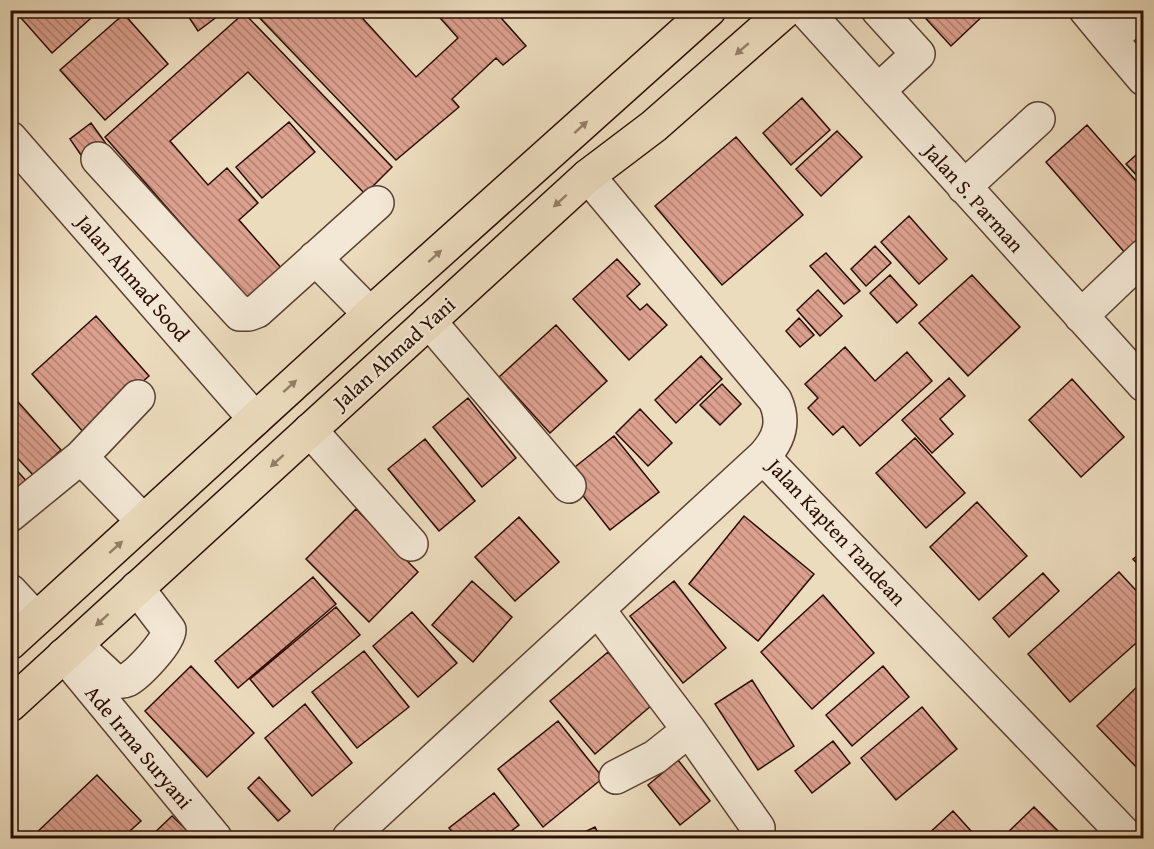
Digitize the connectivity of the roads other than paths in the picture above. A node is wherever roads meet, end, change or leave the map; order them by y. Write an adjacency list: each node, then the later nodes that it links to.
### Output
1 (709, 10): 18 (main road, one-way to 1)
2 (786, 10): 13 (main road, Jalan Ahmad Yani, one-way to 13)
3 (805, 10): 9 (street, Jalan S. Parman)
4 (878, 10): 9 (street)
5 (1086, 10): 7 (street)
6 (1143, 10): 7 (street)
7 (1110, 39): 8 (street)
8 (1143, 79)
9 (878, 91): 14 (street, Jalan S. Parman)
10 (1038, 119): 14 (street)
11 (15, 152): 24 (street, Jalan Ahmad Sood)
12 (98, 159): 17 (street)
13 (588, 176): 21 (main road, Jalan Ahmad Yani, one-way to 21); 27 (street, Jalan Kapten Tandean)
14 (964, 188): 20 (street, Jalan S. Parman)
15 (377, 203): 17 (street)
16 (1143, 256): 20 (street)
17 (315, 258): 19 (street)
18 (400, 288): 19 (main road); 21 (main road)
19 (370, 314): 24 (main road, one-way to 19)
20 (1081, 316): 22 (street, Jalan S. Parman)
21 (429, 321): 25 (main road, Jalan Ahmad Yani); 28 (street)
22 (1143, 385)
23 (138, 398): 26 (street)
24 (255, 419): 30 (main road)
25 (310, 430): 31 (street); 32 (main road, Jalan Ahmad Yani, one-way to 32)
26 (81, 457): 29 (street); 30 (street)
27 (763, 457): 34 (street); 44 (street, Jalan Kapten Tandean)
28 (569, 486)
29 (10, 515)
30 (143, 521): 35 (main road, one-way to 30)
31 (411, 544)
32 (137, 588): 37 (main road, Jalan Ahmad Yani, one-way to 37); 37 (street)
33 (10, 591): 35 (street)
34 (599, 611): 39 (street); 43 (street)
35 (36, 619): 36 (main road)
36 (10, 643)
37 (70, 650): 38 (main road, Jalan Ahmad Yani); 42 (street, Ade Irma Suryani)
38 (10, 705)
39 (689, 730): 40 (street); 41 (street)
40 (616, 777)
41 (758, 828)
42 (214, 838)
43 (349, 838)
44 (1128, 838)

